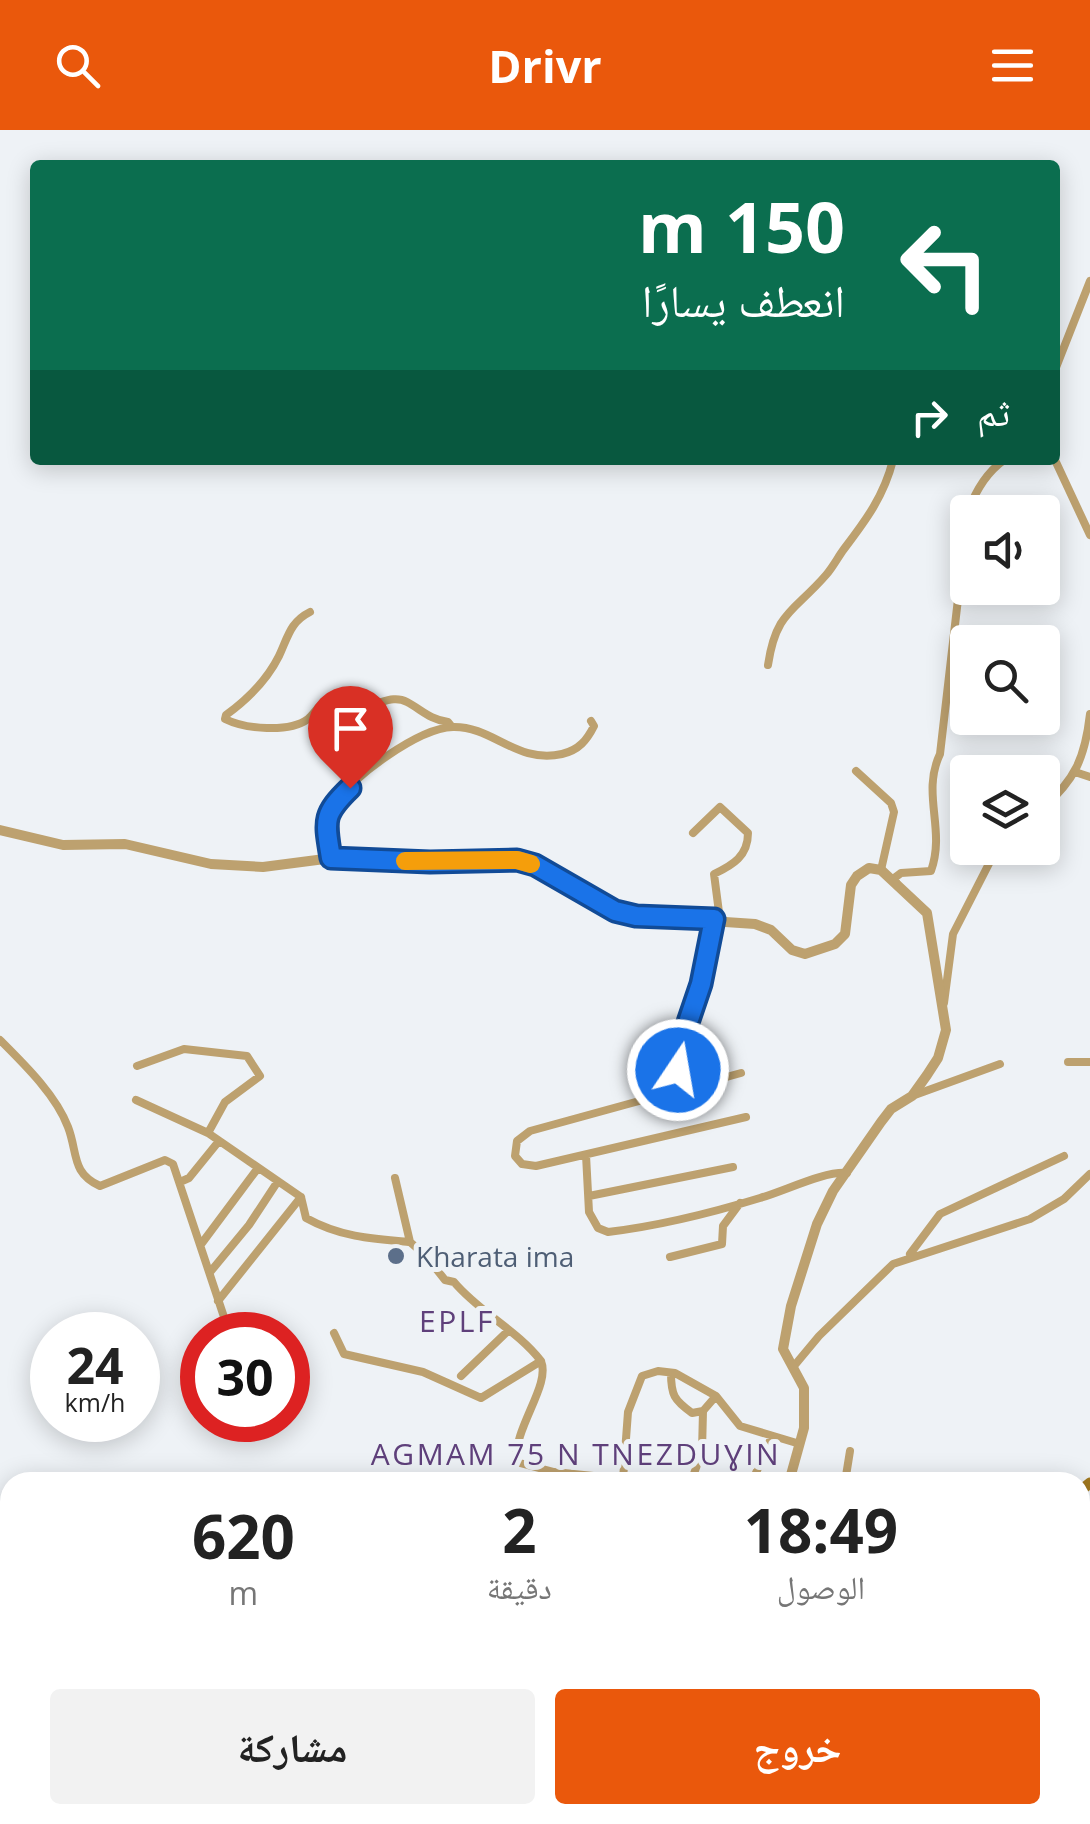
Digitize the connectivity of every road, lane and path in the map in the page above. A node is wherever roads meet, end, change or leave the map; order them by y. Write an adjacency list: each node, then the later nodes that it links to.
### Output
1 (1090, 282): 2 (street)
2 (1060, 356)
3 (891, 465): 10 (street)
4 (997, 465): 6 (street)
5 (1057, 465): 7 (street)
6 (975, 495)
7 (1090, 535)
8 (957, 605): 23 (street)
9 (310, 612): 13 (street)
10 (768, 665)
11 (1090, 714): 15 (street)
12 (590, 721): 13 (street)
13 (452, 727): 20 (street)
14 (856, 771): 22 (street)
15 (1076, 772): 16 (street); 17 (street)
16 (1090, 777)
17 (1060, 790)
18 (0, 830): 20 (street)
19 (693, 833): 24 (street)
20 (331, 858): 24 (street)
21 (989, 865): 25 (street)
22 (882, 870): 23 (street); 24 (street)
23 (896, 882): 25 (street)
24 (717, 919): 32 (street)
25 (943, 1007): 33 (street)
26 (0, 1040): 45 (street)
27 (1068, 1062): 28 (street)
28 (1090, 1062)
29 (1000, 1064): 33 (street)
30 (137, 1066): 36 (street)
31 (741, 1073): 32 (street)
32 (651, 1096): 38 (street)
33 (912, 1096): 42 (street)
34 (136, 1100): 36 (street)
35 (746, 1117): 38 (street)
36 (208, 1133): 37 (street)
37 (219, 1141): 41 (street); 45 (street)
38 (586, 1155): 47 (street)
39 (1064, 1156): 53 (street)
40 (733, 1167): 47 (street)
41 (258, 1168): 46 (street); 51 (street)
42 (847, 1173): 49 (street); 60 (street)
43 (1090, 1174): 53 (street)
44 (395, 1178): 50 (street)
45 (180, 1182): 51 (street)
46 (278, 1182): 48 (street); 54 (street)
47 (589, 1196): 49 (street)
48 (300, 1197): 50 (street); 55 (street)
49 (740, 1203): 52 (street)
50 (410, 1242): 57 (street)
51 (202, 1243): 54 (street)
52 (670, 1257)
53 (908, 1258): 60 (street)
54 (211, 1271): 55 (street)
55 (218, 1300): 56 (street)
56 (222, 1312)
57 (508, 1331): 59 (street); 62 (street)
58 (334, 1333): 59 (street)
59 (542, 1361): 68 (street)
60 (794, 1366): 66 (street)
61 (671, 1373): 63 (street); 64 (street); 69 (street)
62 (460, 1376)
63 (716, 1396): 64 (street); 65 (street)
64 (703, 1410): 70 (street)
65 (772, 1436): 66 (street); 71 (street)
66 (800, 1444): 72 (street)
67 (850, 1452): 73 (street)
68 (565, 1472)
69 (624, 1472)
70 (695, 1472)
71 (756, 1472)
72 (792, 1472)
73 (847, 1472)

